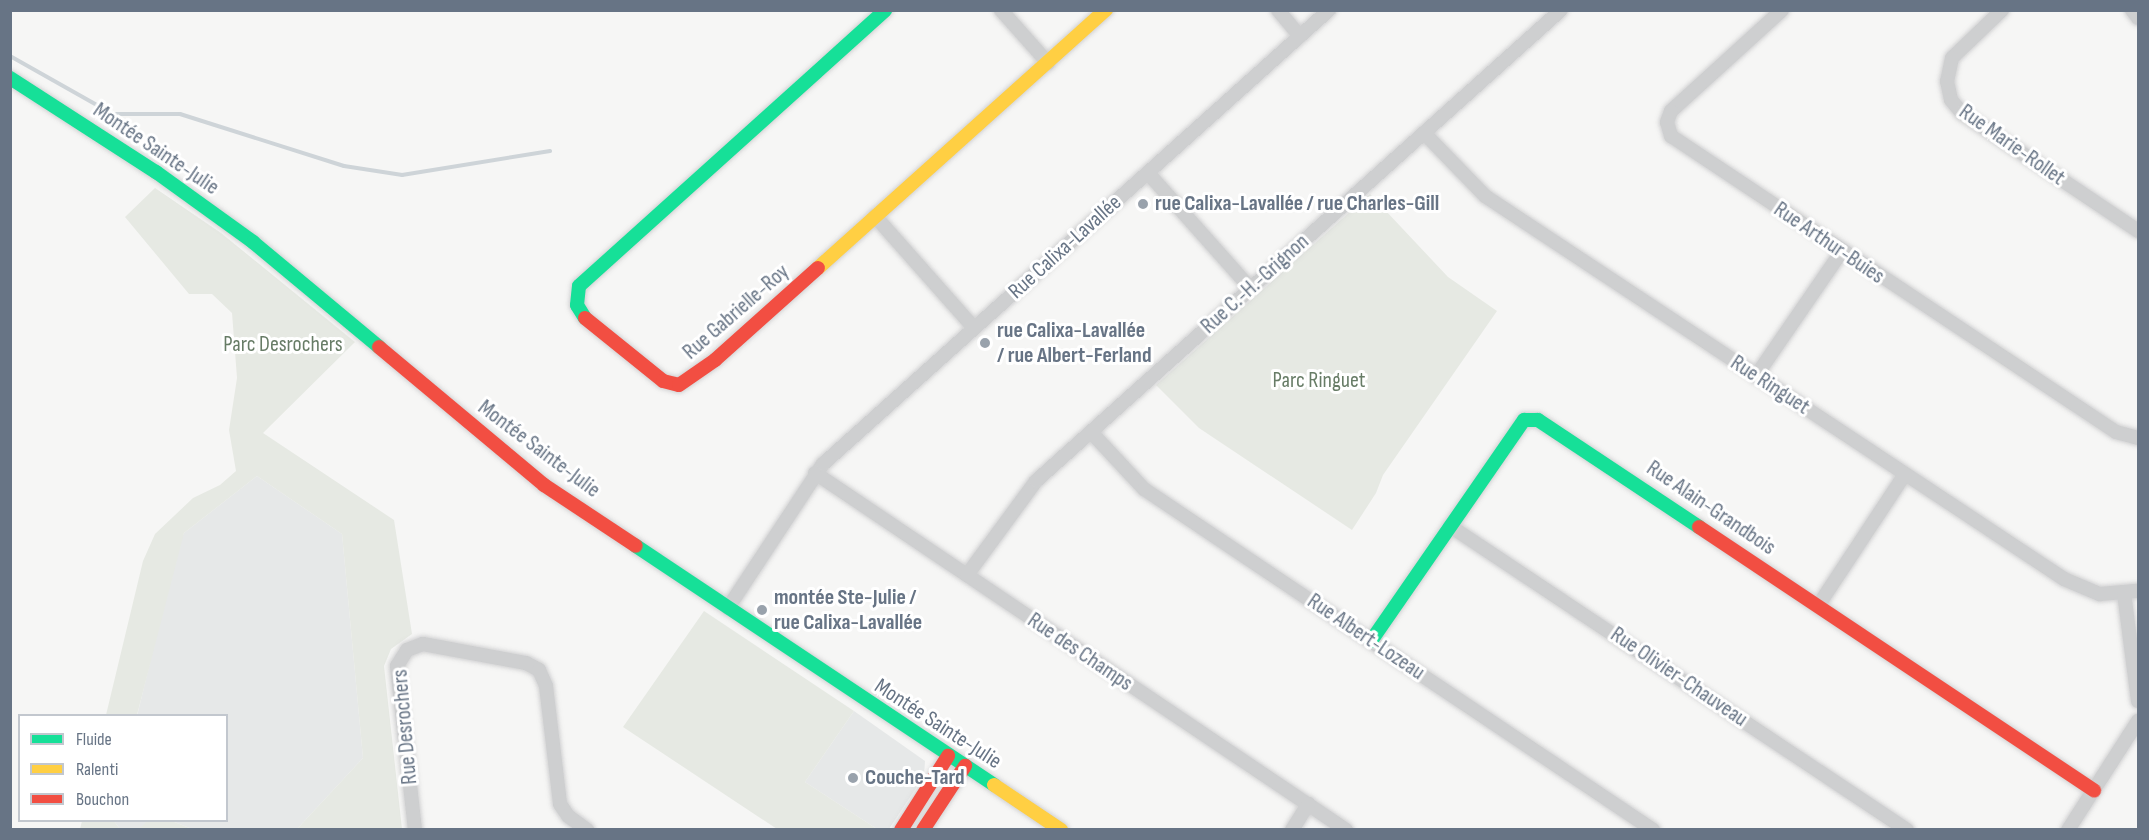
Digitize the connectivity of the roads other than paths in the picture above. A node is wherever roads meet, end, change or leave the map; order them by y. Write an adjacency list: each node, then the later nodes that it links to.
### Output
1 (885, 10): 16 (street, Rue Gabrielle-Roy)
2 (1001, 10): 12 (street)
3 (1106, 10): 12 (street, Rue Gabrielle-Roy)
4 (1278, 10): 11 (street)
5 (1329, 10): 11 (street, Rue Calixa-Lavallée)
6 (1561, 10): 14 (street, Rue C.-H.-Grignon)
7 (1782, 10): 18 (street, Rue Arthur-Buies)
8 (2002, 10): 17 (street, Rue Marie-Rollet)
9 (2132, 10): 10 (street)
10 (2139, 18)
11 (1300, 36): 15 (street, Rue Calixa-Lavallée)
12 (1048, 63): 16 (street, Rue Gabrielle-Roy)
13 (10, 78): 31 (street, Montée Sainte-Julie)
14 (1424, 133): 19 (street, Rue C.-H.-Grignon); 21 (street, Rue Ringuet)
15 (1148, 174): 19 (street); 20 (street, Rue Calixa-Lavallée)
16 (875, 216): 20 (street)
17 (2139, 231)
18 (1842, 251): 21 (street); 23 (street, Rue Arthur-Buies)
19 (1251, 289): 22 (street, Rue C.-H.-Grignon)
20 (974, 328): 24 (street, Rue Calixa-Lavallée)
21 (1756, 376): 25 (street, Rue Ringuet)
22 (1091, 432): 27 (street, Rue C.-H.-Grignon); 32 (street, Rue Albert-Lozeau)
23 (2139, 438)
24 (815, 473): 27 (street, Rue des Champs); 31 (street, Rue Calixa-Lavallée)
25 (1905, 474): 29 (street, Rue Ringuet); 30 (street)
26 (1450, 526): 30 (street, Rue Alain-Grandbois); 32 (street, Rue Alain-Grandbois); 47 (street, Rue Olivier-Chauveau)
27 (967, 575): 38 (street, Rue des Champs)
28 (2139, 591): 29 (street, Rue Ringuet)
29 (2124, 593): 33 (street)
30 (1818, 606): 37 (street, Rue Alain-Grandbois)
31 (728, 608): 35 (street, Montée Sainte-Julie)
32 (1371, 641): 46 (street, Rue Albert-Lozeau)
33 (2139, 701)
34 (2139, 721): 37 (street)
35 (948, 756): 36 (street, Montée Sainte-Julie); 41 (street)
36 (964, 766): 42 (street); 43 (street, Montée Sainte-Julie)
37 (2094, 790): 48 (street)
38 (1308, 804): 44 (street); 45 (street, Rue des Champs)
39 (415, 830): 40 (street, Rue Desrochers)
40 (586, 830)
41 (901, 830)
42 (923, 830)
43 (1061, 830)
44 (1292, 830)
45 (1346, 830)
46 (1653, 830)
47 (1907, 830)
48 (2068, 830)

